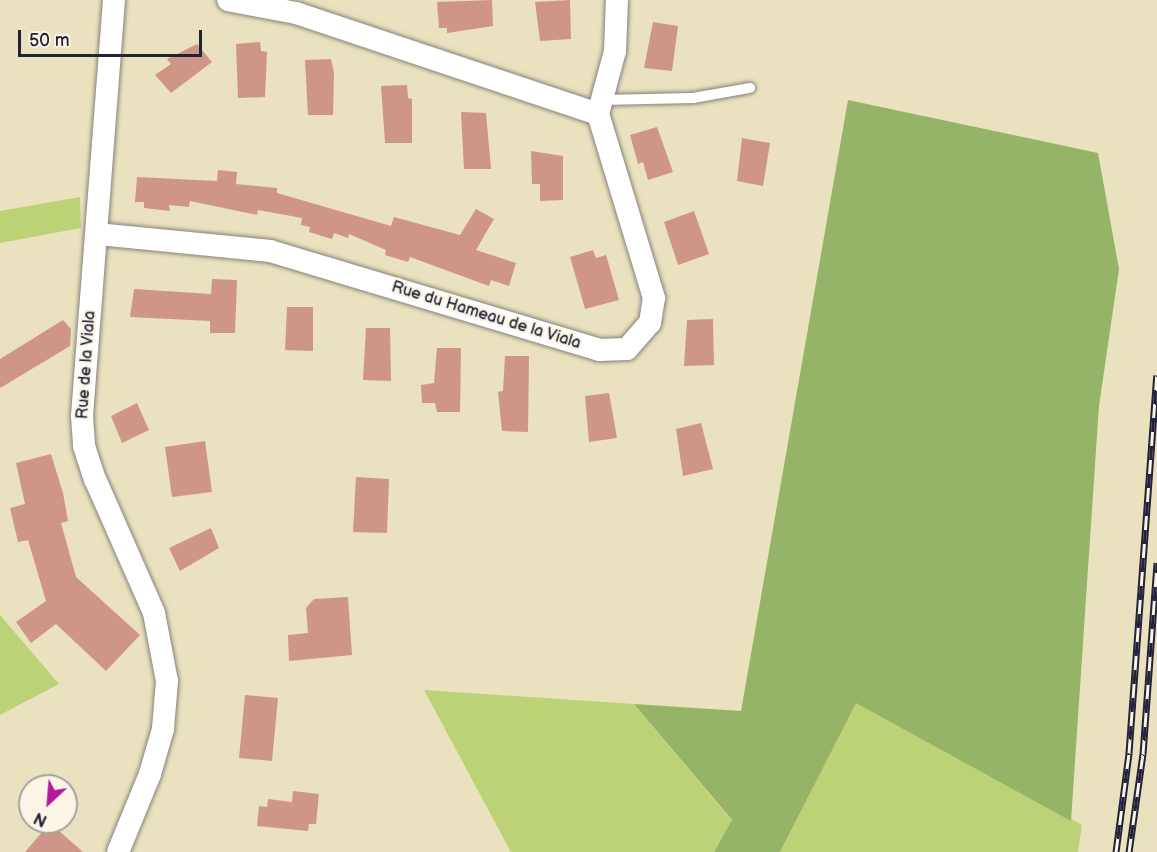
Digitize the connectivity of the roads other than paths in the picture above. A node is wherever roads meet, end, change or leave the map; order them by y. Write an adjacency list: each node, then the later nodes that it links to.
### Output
1 (114, 0): 6 (street, Rue de la Viala)
2 (228, 0): 5 (street)
3 (617, 0): 5 (street)
4 (750, 88): 5 (lane)
5 (600, 107): 6 (street, Rue du Hameau de la Viala)
6 (97, 234): 7 (street, Rue de la Viala)
7 (118, 852)

